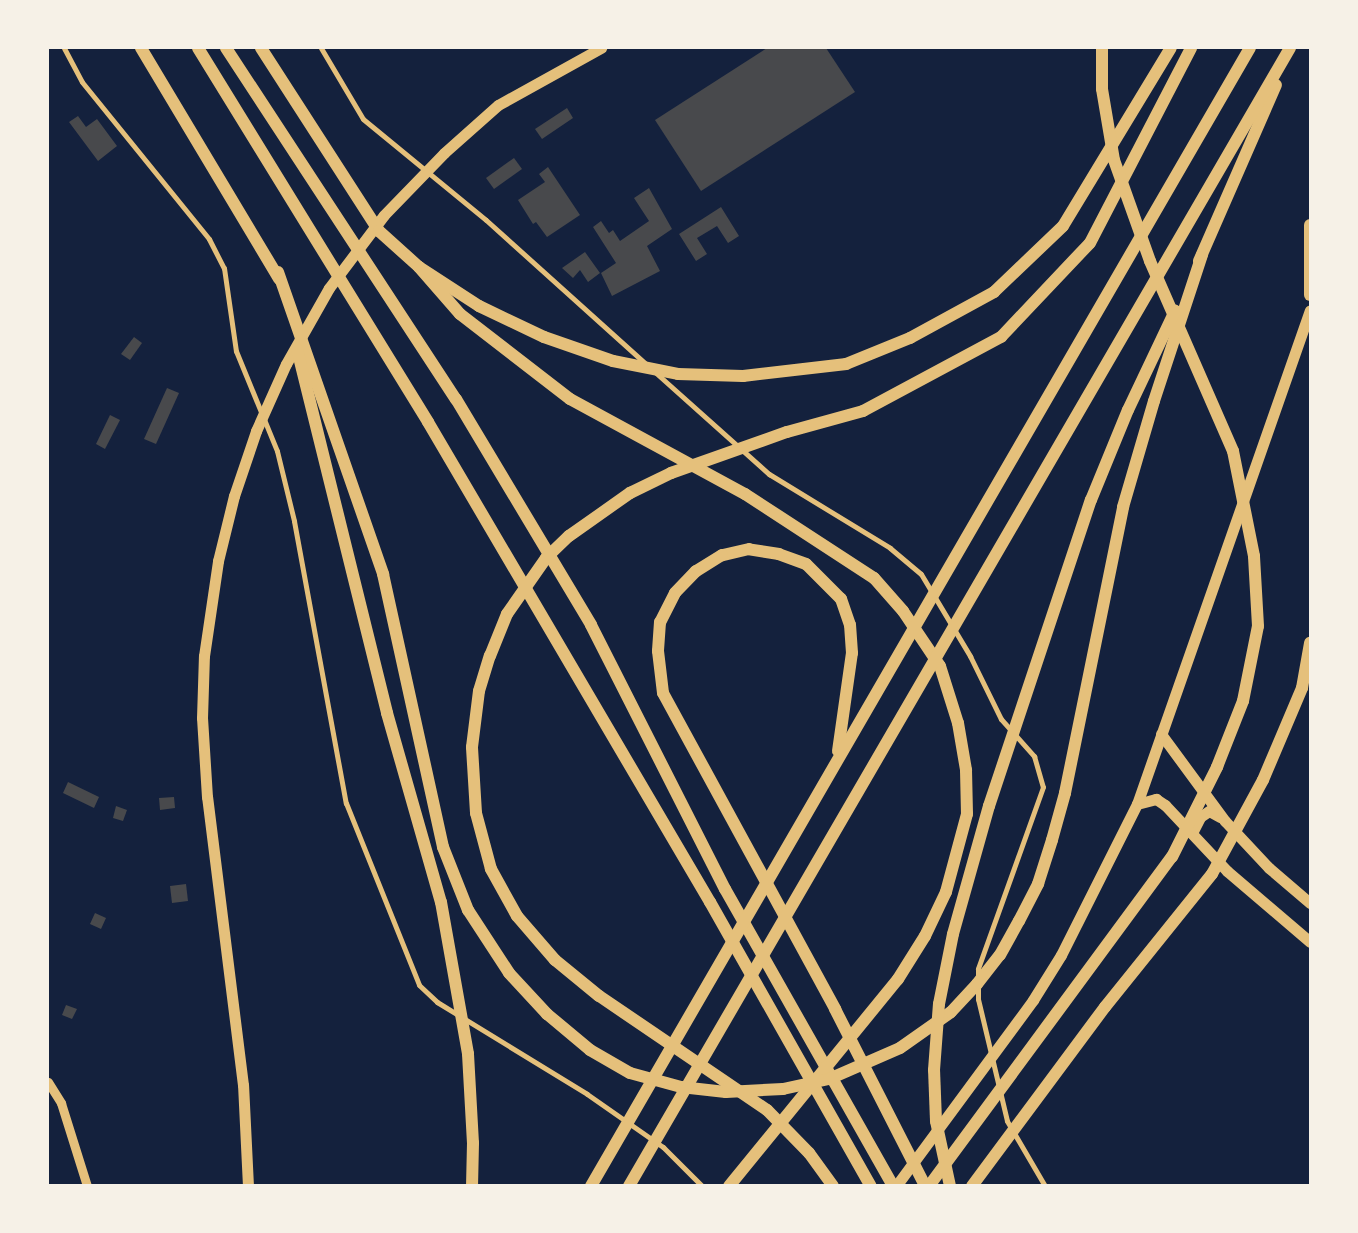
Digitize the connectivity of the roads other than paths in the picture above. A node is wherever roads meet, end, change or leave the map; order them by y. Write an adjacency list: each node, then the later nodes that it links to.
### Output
1 (64, 48): 33 (street)
2 (141, 48): 16 (highway)
3 (198, 48): 36 (highway)
4 (226, 48): 37 (highway)
5 (261, 48): 15 (highway)
6 (321, 48): 41 (street)
7 (601, 48): 29 (main road)
8 (1102, 48): 38 (highway)
9 (1171, 48): 15 (highway)
10 (1190, 48): 35 (highway)
11 (1250, 48): 21 (highway)
12 (1291, 48): 14 (highway); 32 (highway)
13 (1310, 225): 17 (highway)
14 (1202, 255): 16 (highway); 39 (highway)
15 (419, 267): 34 (highway)
16 (278, 272): 30 (highway)
17 (1310, 295)
18 (1310, 310): 20 (main road)
19 (1310, 643): 40 (highway)
20 (1161, 734): 22 (main road); 23 (main road)
21 (837, 758): 31 (highway); 38 (highway)
22 (1137, 804): 24 (main road); 37 (main road)
23 (1225, 821): 24 (main road); 25 (main road)
24 (1192, 834): 26 (main road)
25 (1310, 904)
26 (1310, 942)
27 (48, 1082): 28 (street)
28 (87, 1186)
29 (248, 1186)
30 (472, 1186)
31 (591, 1186)
32 (629, 1186)
33 (702, 1186)
34 (729, 1186)
35 (833, 1186)
36 (871, 1186)
37 (894, 1186)
38 (927, 1186)
39 (950, 1186)
40 (972, 1186)
41 (1045, 1186)

